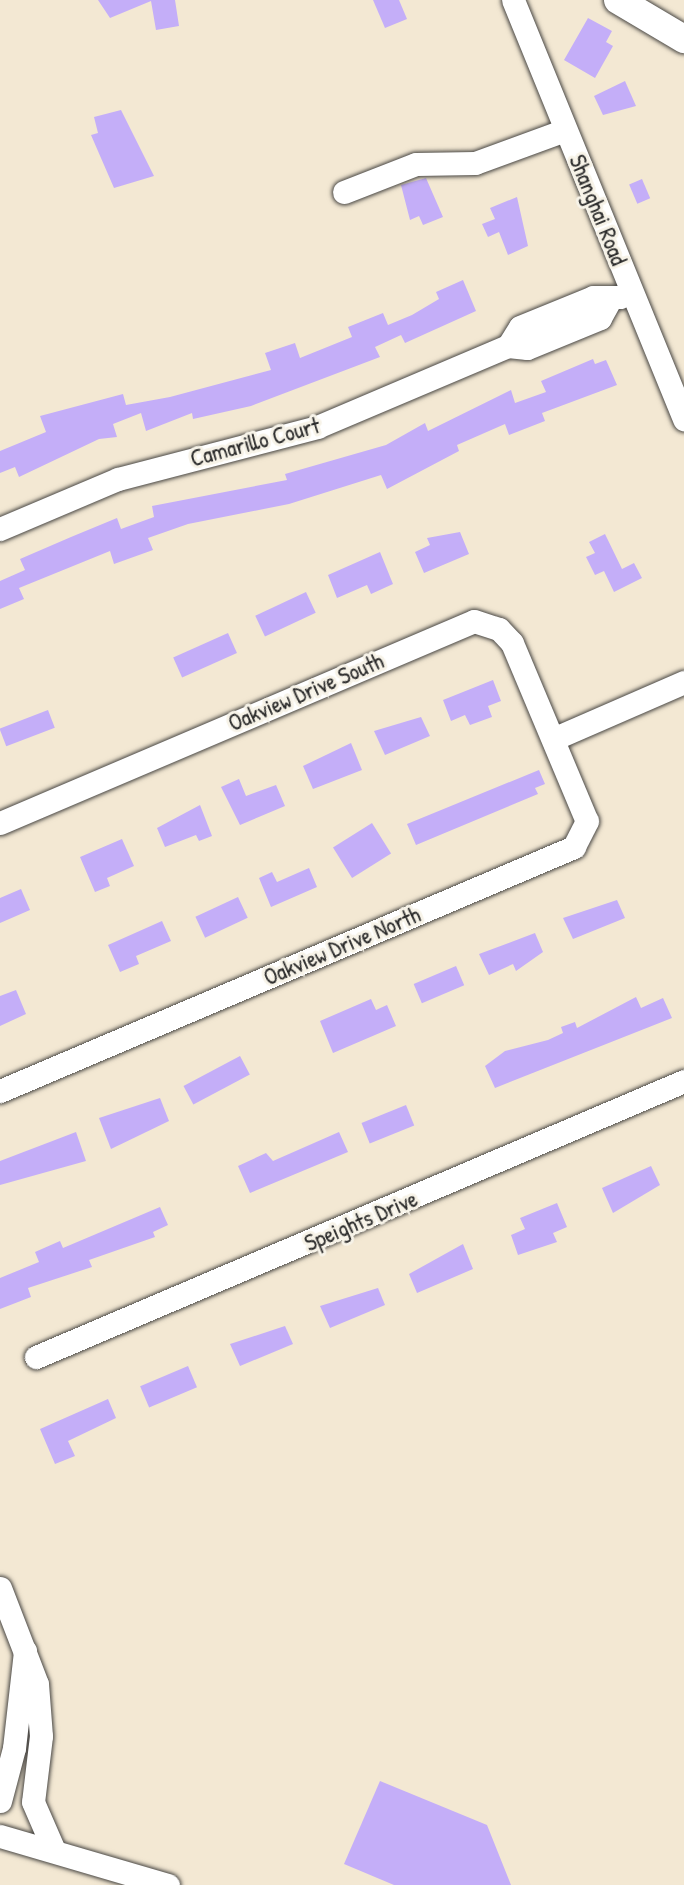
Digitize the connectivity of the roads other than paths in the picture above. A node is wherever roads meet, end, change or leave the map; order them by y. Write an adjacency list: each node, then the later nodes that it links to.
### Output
1 (513, 0): 4 (street, Shanghai Road)
2 (618, 0): 3 (main road)
3 (684, 40)
4 (565, 130): 5 (street); 6 (street, Shanghai Road)
5 (344, 192)
6 (632, 292): 7 (street, Shanghai Road); 8 (street, Camarillo Court)
7 (684, 420)
8 (0, 529)
9 (684, 682): 10 (street)
10 (554, 739): 11 (street, Oakview Drive South); 13 (street, Oakview Drive North)
11 (0, 823)
12 (684, 1081): 14 (street, Speights Drive)
13 (0, 1091)
14 (36, 1357)
15 (0, 1588): 16 (street)
16 (24, 1651): 17 (street); 19 (street)
17 (0, 1801)
18 (0, 1836): 19 (street)
19 (53, 1848): 20 (street)
20 (168, 1885)

